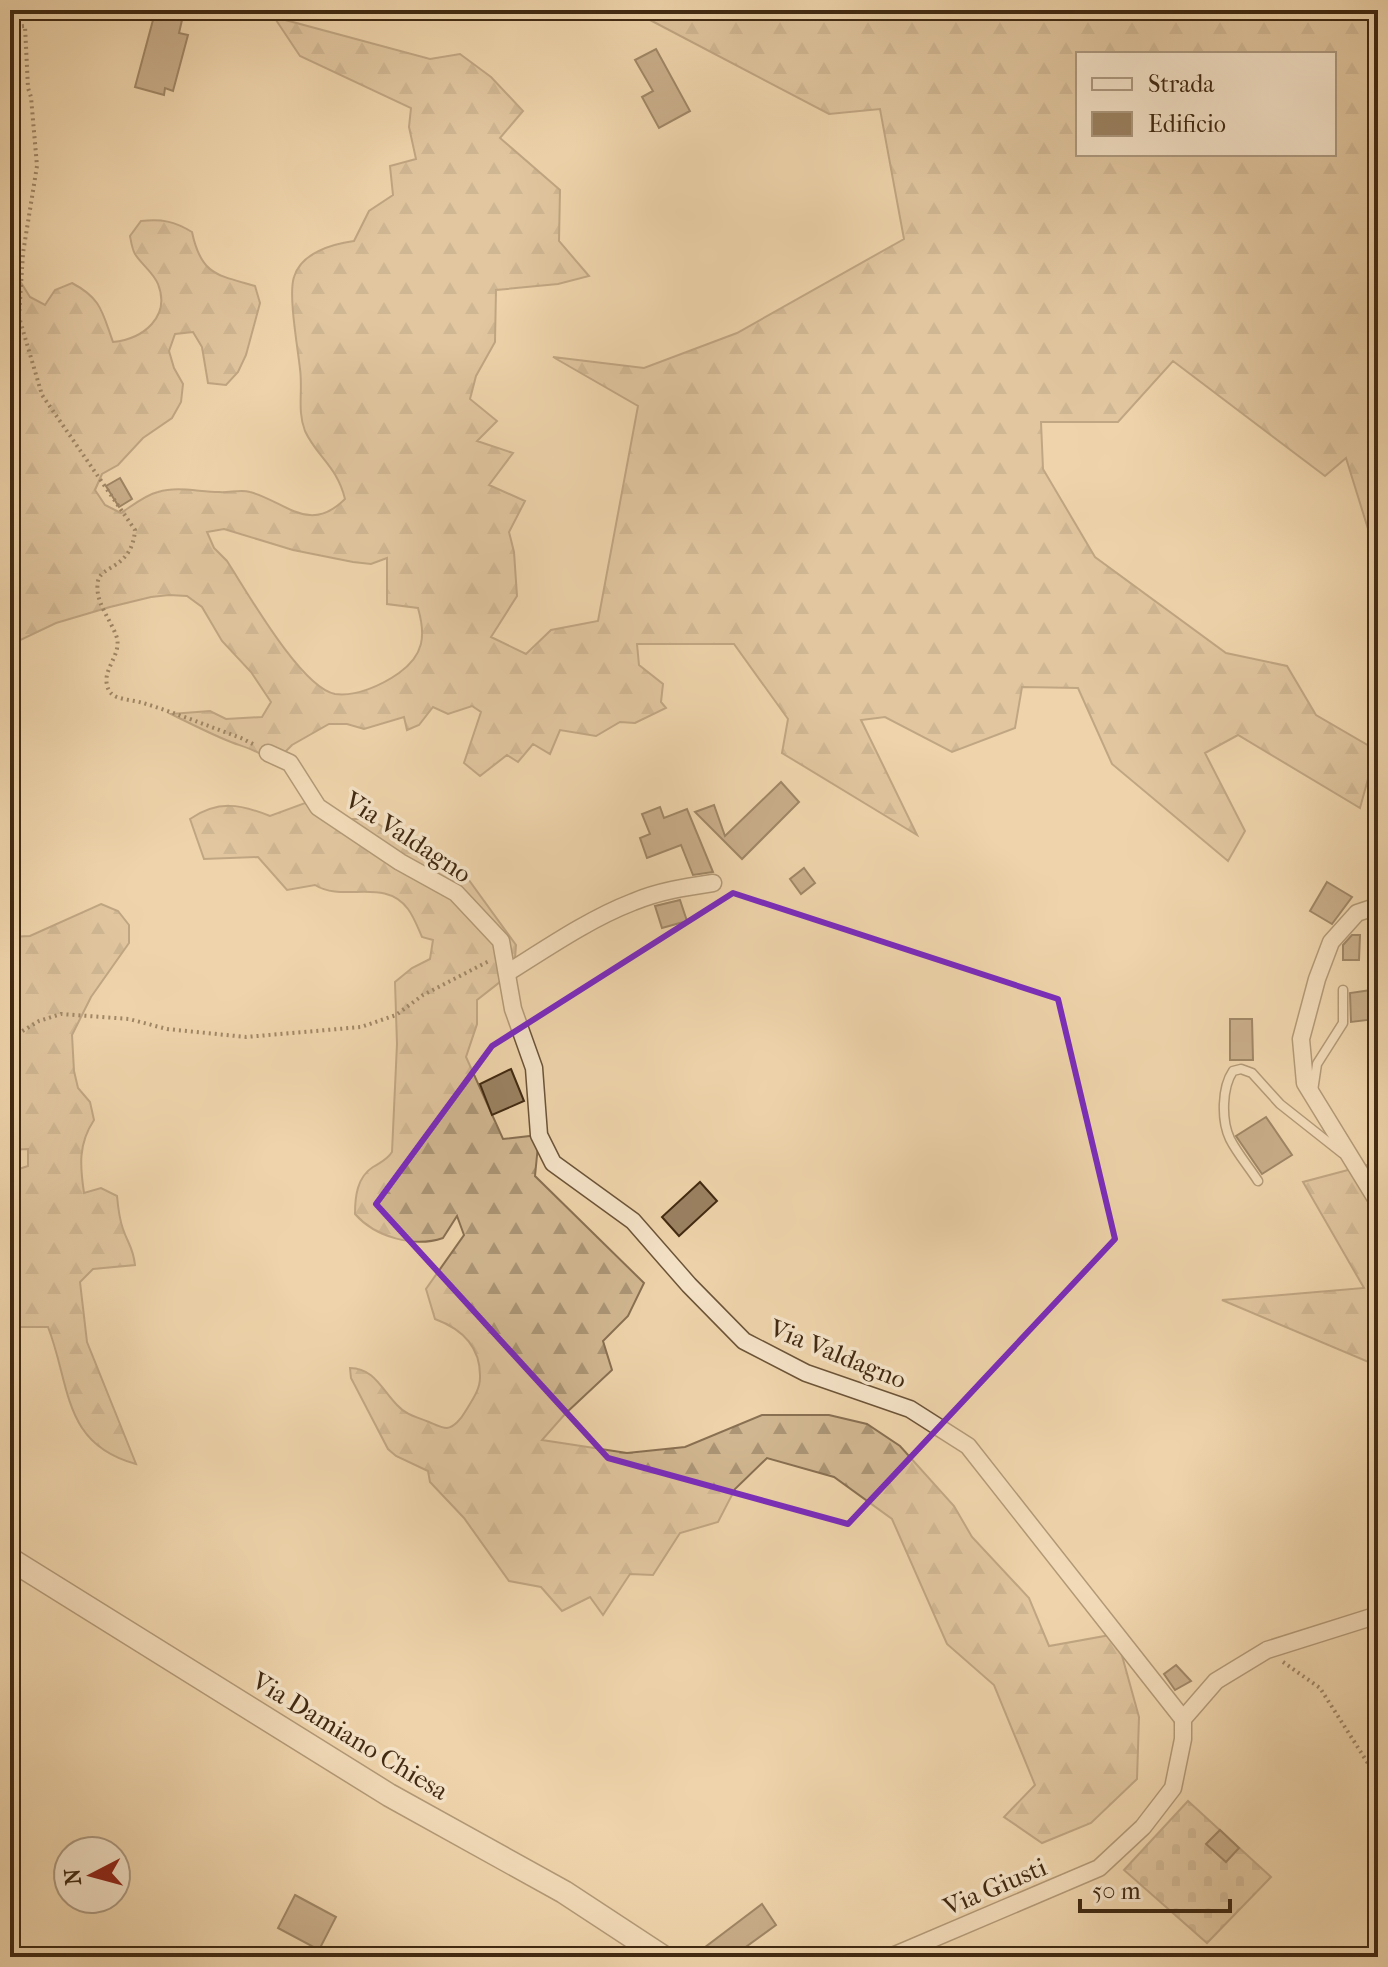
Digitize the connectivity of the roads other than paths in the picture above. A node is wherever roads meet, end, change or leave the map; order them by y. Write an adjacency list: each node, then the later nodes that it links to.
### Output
1 (268, 753): 4 (street, Via Valdagno)
2 (713, 883): 4 (street)
3 (1378, 906): 6 (street)
4 (507, 973): 12 (street, Via Valdagno)
5 (1343, 990): 6 (lane)
6 (1313, 1096): 7 (street)
7 (1353, 1161): 8 (lane); 9 (street)
8 (1258, 1181)
9 (1378, 1202)
10 (10, 1559): 13 (street, Via Damiano Chiesa)
11 (1375, 1621): 12 (street)
12 (1183, 1719): 14 (street, Via Giusti)
13 (663, 1957)
14 (890, 1957)

